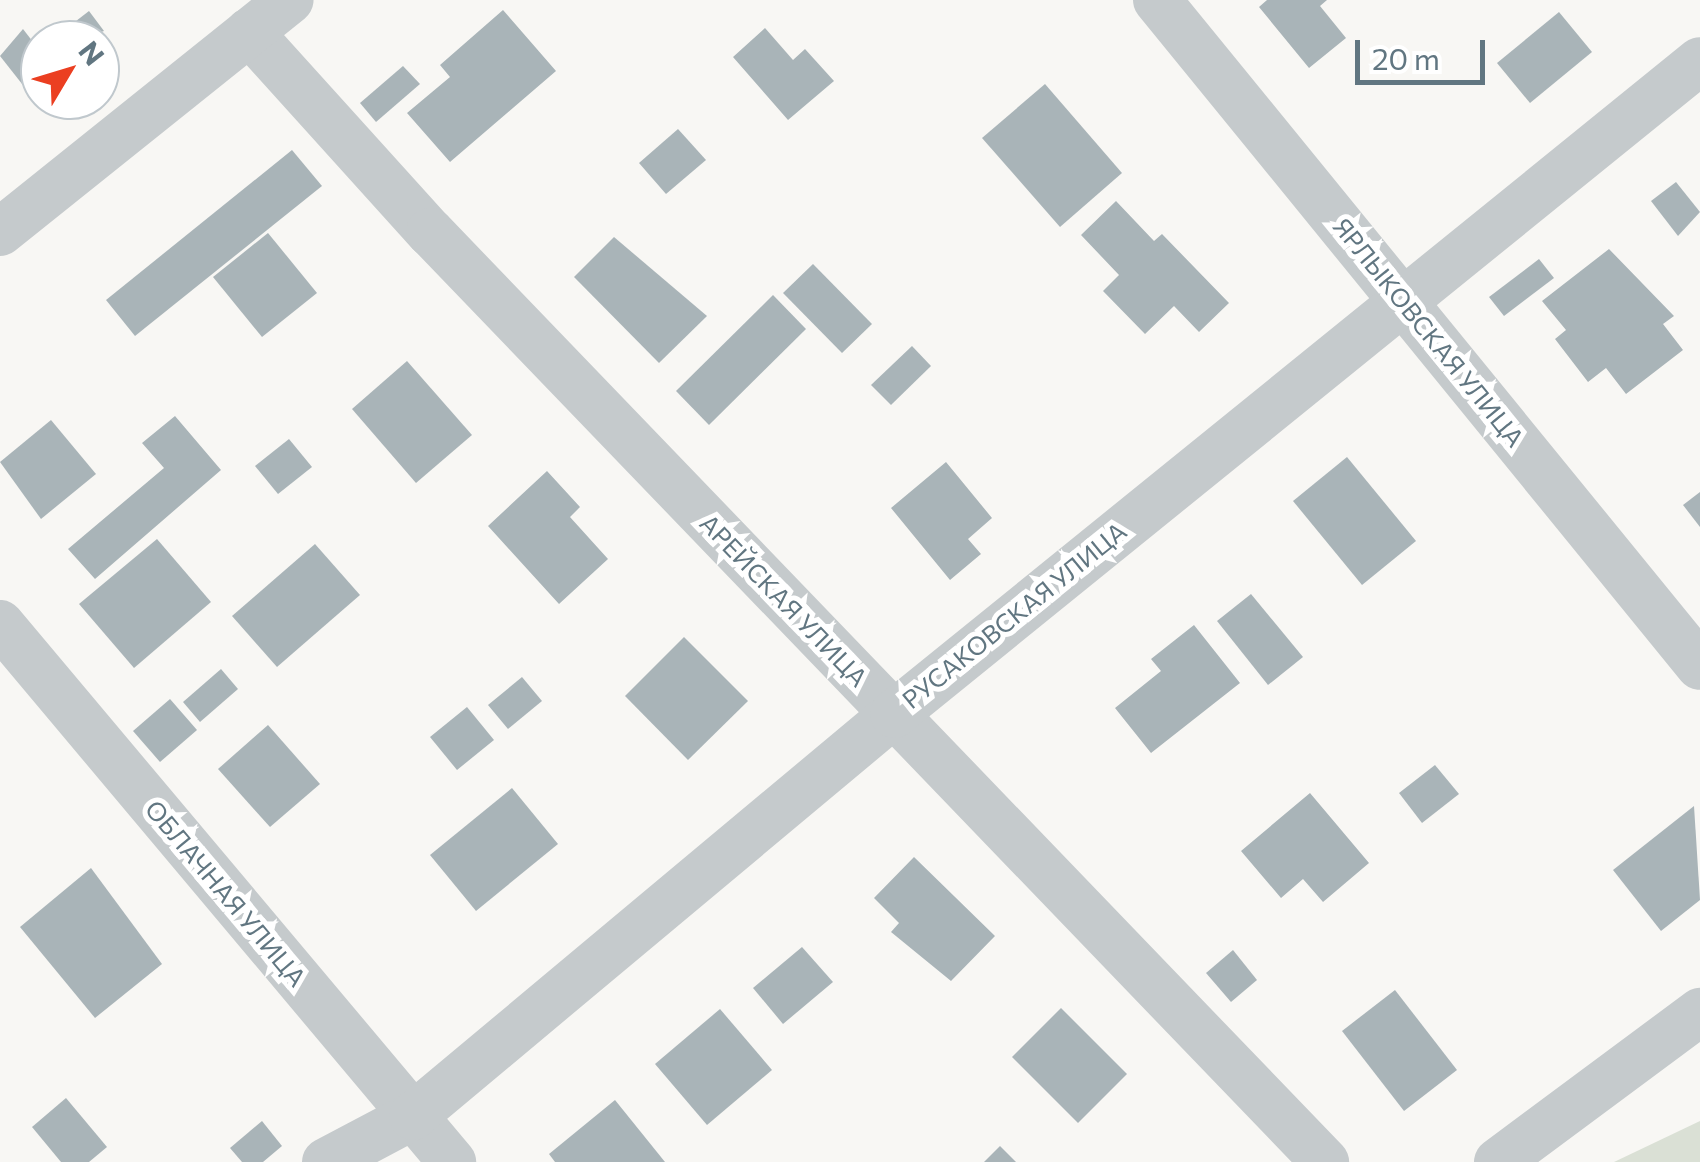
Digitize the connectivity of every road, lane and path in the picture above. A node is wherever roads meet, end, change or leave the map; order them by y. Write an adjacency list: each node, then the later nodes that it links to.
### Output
1 (290, 0): 3 (street)
2 (1157, 0): 6 (street, ЯРЛЫКОВСКАЯ УЛИЦА)
3 (249, 32): 5 (street); 9 (street, АРЕЙСКАЯ УЛИЦА)
4 (1700, 60): 6 (street, РУСАКОВСКАЯ УЛИЦА)
5 (0, 232)
6 (1403, 298): 8 (street, ЯРЛЫКОВСКАЯ УЛИЦА); 9 (street, РУСАКОВСКАЯ УЛИЦА)
7 (0, 624): 11 (street, ОБЛАЧНАЯ УЛИЦА)
8 (1700, 666)
9 (894, 714): 11 (street, РУСАКОВСКАЯ УЛИЦА); 14 (street, АРЕЙСКАЯ УЛИЦА)
10 (1700, 1012): 15 (street)
11 (413, 1116): 12 (street, РУСАКОВСКАЯ УЛИЦА); 13 (street, ОБЛАЧНАЯ УЛИЦА)
12 (326, 1162)
13 (452, 1162)
14 (1325, 1162)
15 (1498, 1162)

